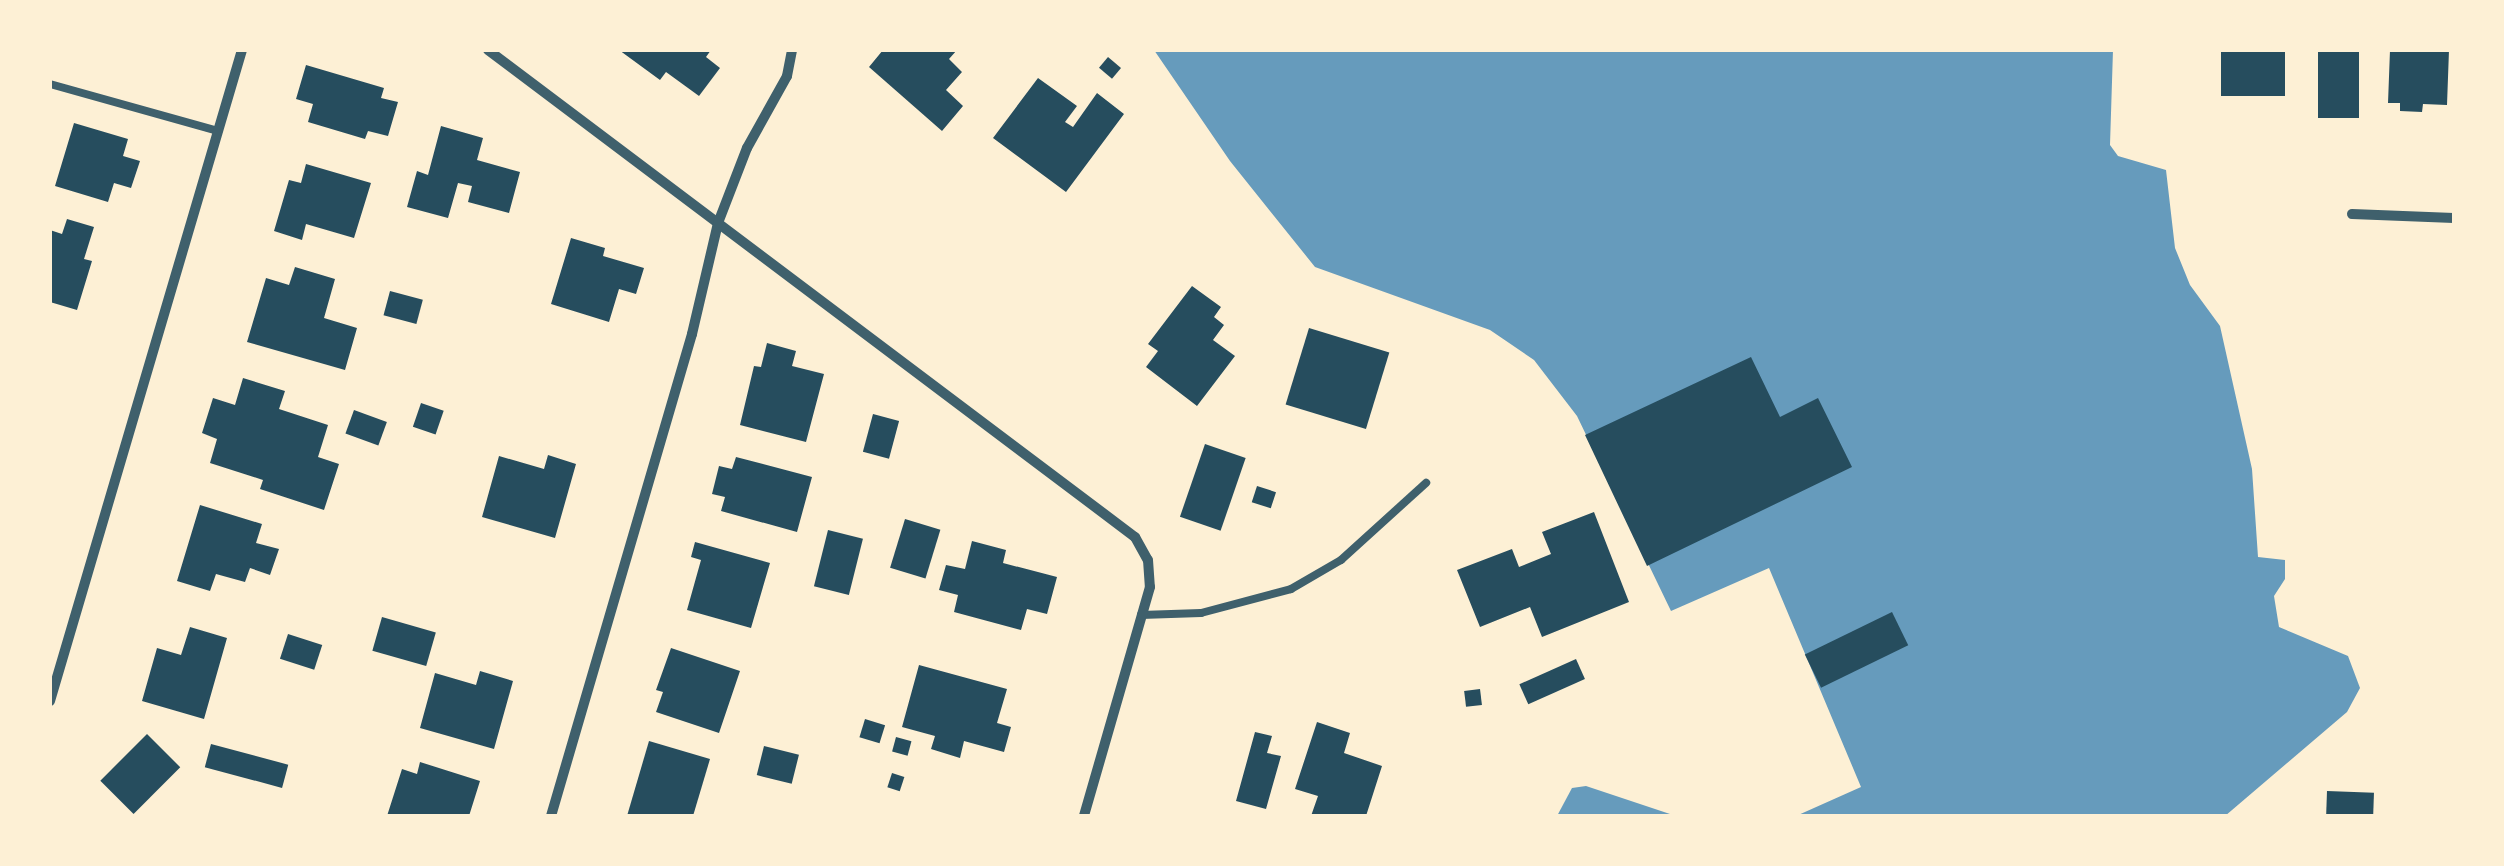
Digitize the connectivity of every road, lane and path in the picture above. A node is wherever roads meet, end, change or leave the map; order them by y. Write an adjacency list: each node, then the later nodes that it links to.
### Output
1 (242, 50): 5 (street)
2 (488, 50): 8 (street)
3 (792, 50): 8 (street)
4 (50, 84): 5 (lane)
5 (218, 130): 11 (street)
6 (2352, 214): 7 (street)
7 (2454, 218)
8 (718, 223): 10 (street); 12 (street)
9 (1426, 483): 10 (lane)
10 (1142, 614): 13 (street)
11 (50, 701)
12 (551, 816)
13 (1084, 816)

